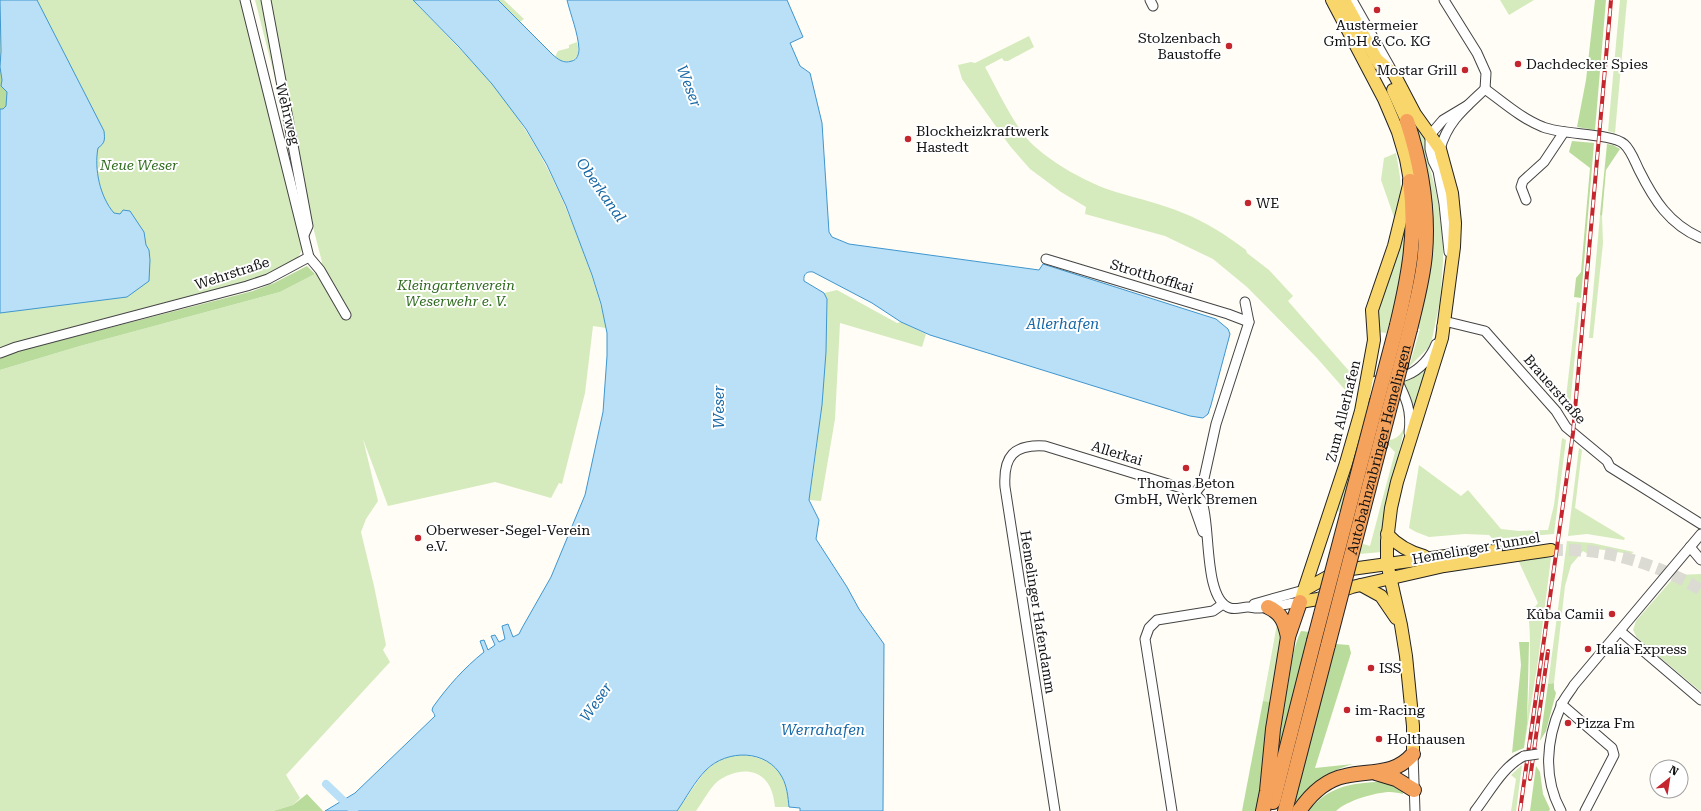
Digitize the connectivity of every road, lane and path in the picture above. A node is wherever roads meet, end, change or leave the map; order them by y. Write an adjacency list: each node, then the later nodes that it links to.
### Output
1 (245, 0): 17 (street, Wehrweg)
2 (266, 0): 17 (street)
3 (1332, 0): 15 (main road)
4 (1344, 0): 7 (main road, Autobahnzubringer Hemelingen)
5 (1352, 0): 8 (street)
6 (1444, 0): 9 (street)
7 (1376, 58): 8 (main road); 11 (main road, Autobahnzubringer Hemelingen)
8 (1394, 74): 13 (main road)
9 (1485, 89): 10 (street); 12 (street)
10 (1468, 105): 13 (street); 14 (street)
11 (1407, 121): 26 (highway, Autobahnzubringer Hemelingen)
12 (1564, 132): 16 (street); 18 (street)
13 (1430, 136): 14 (main road); 21 (street)
14 (1440, 149): 21 (main road)
15 (1410, 181): 26 (highway, Autobahnzubringer Hemelingen); 29 (main road, Zum Allerhafen)
16 (1526, 200)
17 (304, 235): 19 (street)
18 (1701, 238)
19 (309, 257): 23 (street); 27 (street, Wehrstraße)
20 (1046, 259): 25 (street, Strotthoffkai)
21 (1450, 275): 24 (main road)
22 (1245, 302): 25 (street)
23 (346, 315)
24 (1444, 321): 28 (street); 31 (main road); 33 (street, Brauerstraße)
25 (1249, 322): 32 (street)
26 (1404, 327): 49 (highway, Autobahnzubringer Hemelingen, bridge)
27 (0, 353)
28 (1395, 377): 29 (street); 31 (street)
29 (1361, 411): 42 (main road, Zum Allerhafen)
30 (1045, 446): 32 (street, Allerkai); 56 (street, Hemelinger Hafendamm)
31 (1405, 454): 34 (main road)
32 (1193, 496): 43 (street)
33 (1701, 524)
34 (1388, 534): 37 (main road); 39 (main road)
35 (1701, 534): 36 (street)
36 (1690, 548): 38 (street); 47 (street)
37 (1429, 558): 39 (main road, Hemelinger Tunnel); 40 (main road, Hemelinger Tunnel)
38 (1701, 560)
39 (1387, 563): 40 (main road); 42 (main road, Hemelinger Tunnel)
40 (1391, 579): 41 (main road, Hemelinger Tunnel); 46 (main road)
41 (1361, 585): 42 (main road, Hemelinger Tunnel); 46 (main road)
42 (1302, 596): 44 (street); 45 (street); 48 (highway)
43 (1223, 604): 44 (street); 57 (street)
44 (1248, 607): 45 (street)
45 (1268, 607): 48 (highway)
46 (1401, 625): 52 (main road)
47 (1620, 631): 50 (street); 51 (street)
48 (1288, 637): 58 (highway)
49 (1321, 643): 59 (highway, Autobahnzubringer Hemelingen); 60 (highway, Autobahnzubringer Hemelingen)
50 (1701, 700)
51 (1561, 704): 53 (street); 65 (street)
52 (1413, 754): 54 (highway); 55 (street)
53 (1549, 754): 63 (street, bridge); 64 (street)
54 (1374, 773): 55 (highway); 61 (highway)
55 (1414, 790): 62 (street)
56 (1055, 811)
57 (1172, 811)
58 (1263, 811)
59 (1270, 811)
60 (1285, 811)
61 (1300, 811)
62 (1415, 811)
63 (1475, 811)
64 (1561, 811)
65 (1585, 811)

